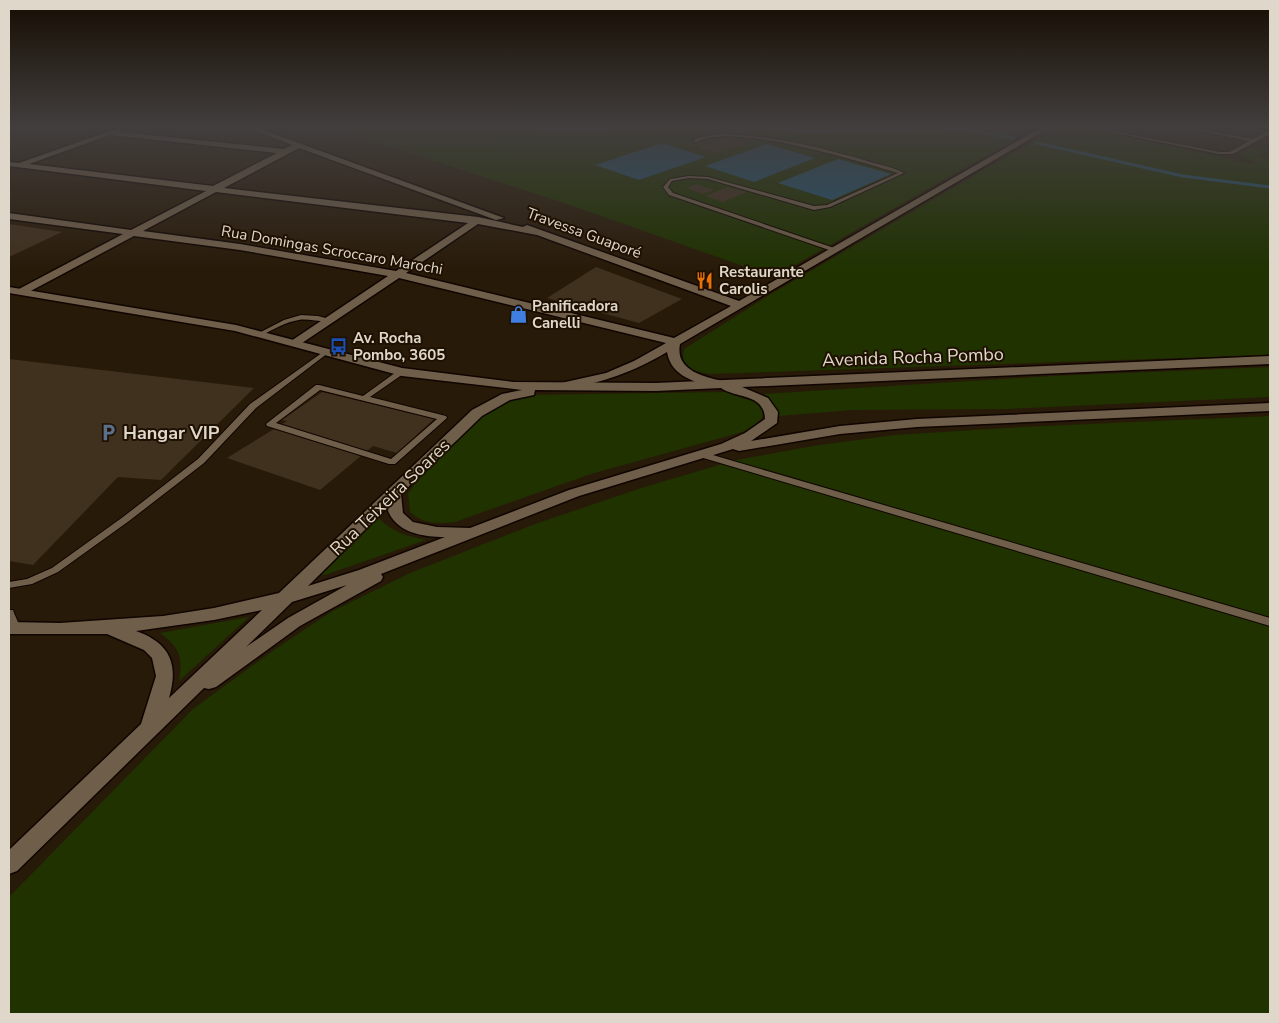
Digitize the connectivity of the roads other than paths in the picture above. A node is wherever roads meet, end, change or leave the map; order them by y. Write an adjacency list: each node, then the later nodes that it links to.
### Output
1 (99, 175): 6 (street)
2 (242, 175): 6 (street)
3 (377, 175): 8 (street)
4 (898, 175): 11 (lane)
5 (965, 175): 11 (street, Rua Teixeira Soares)
6 (215, 189): 9 (street); 10 (street)
7 (9, 216): 10 (street, Rua Domingas Scroccaro Marochi)
8 (494, 219): 9 (street); 15 (street, Travessa Guaporé)
9 (475, 221): 12 (street)
10 (132, 233): 12 (street, Rua Domingas Scroccaro Marochi); 14 (street)
11 (835, 250): 15 (street, Rua Teixeira Soares)
12 (397, 274): 16 (street); 18 (street, Rua Domingas Scroccaro Marochi)
13 (9, 290): 14 (street)
14 (21, 292): 17 (street)
15 (739, 305): 18 (street, Rua Teixeira Soares)
16 (330, 320): 17 (lane); 19 (street)
17 (260, 334): 19 (street)
18 (675, 342): 23 (street); 24 (street, Rua Teixeira Soares)
19 (295, 344): 20 (street)
20 (326, 352): 22 (street); 31 (lane)
21 (1270, 360): 23 (street, Avenida Rocha Pombo)
22 (402, 372): 24 (street); 25 (lane)
23 (718, 384): 24 (street, Avenida Rocha Pombo); 27 (street)
24 (558, 388): 28 (street, Rua Teixeira Soares)
25 (364, 398): 25 (lane)
26 (1270, 407): 27 (street)
27 (709, 453): 29 (street); 33 (lane)
28 (394, 493): 29 (street); 32 (street, Rua Teixeira Soares)
29 (482, 527): 30 (street)
30 (412, 557): 32 (street); 36 (street, Rua Teixeira Soares)
31 (9, 585)
32 (285, 598): 35 (street); 36 (street, Rua Teixeira Soares)
33 (1270, 622)
34 (11, 623): 35 (street)
35 (107, 628): 36 (street)
36 (149, 729): 37 (street, Rua Teixeira Soares)
37 (9, 864)

